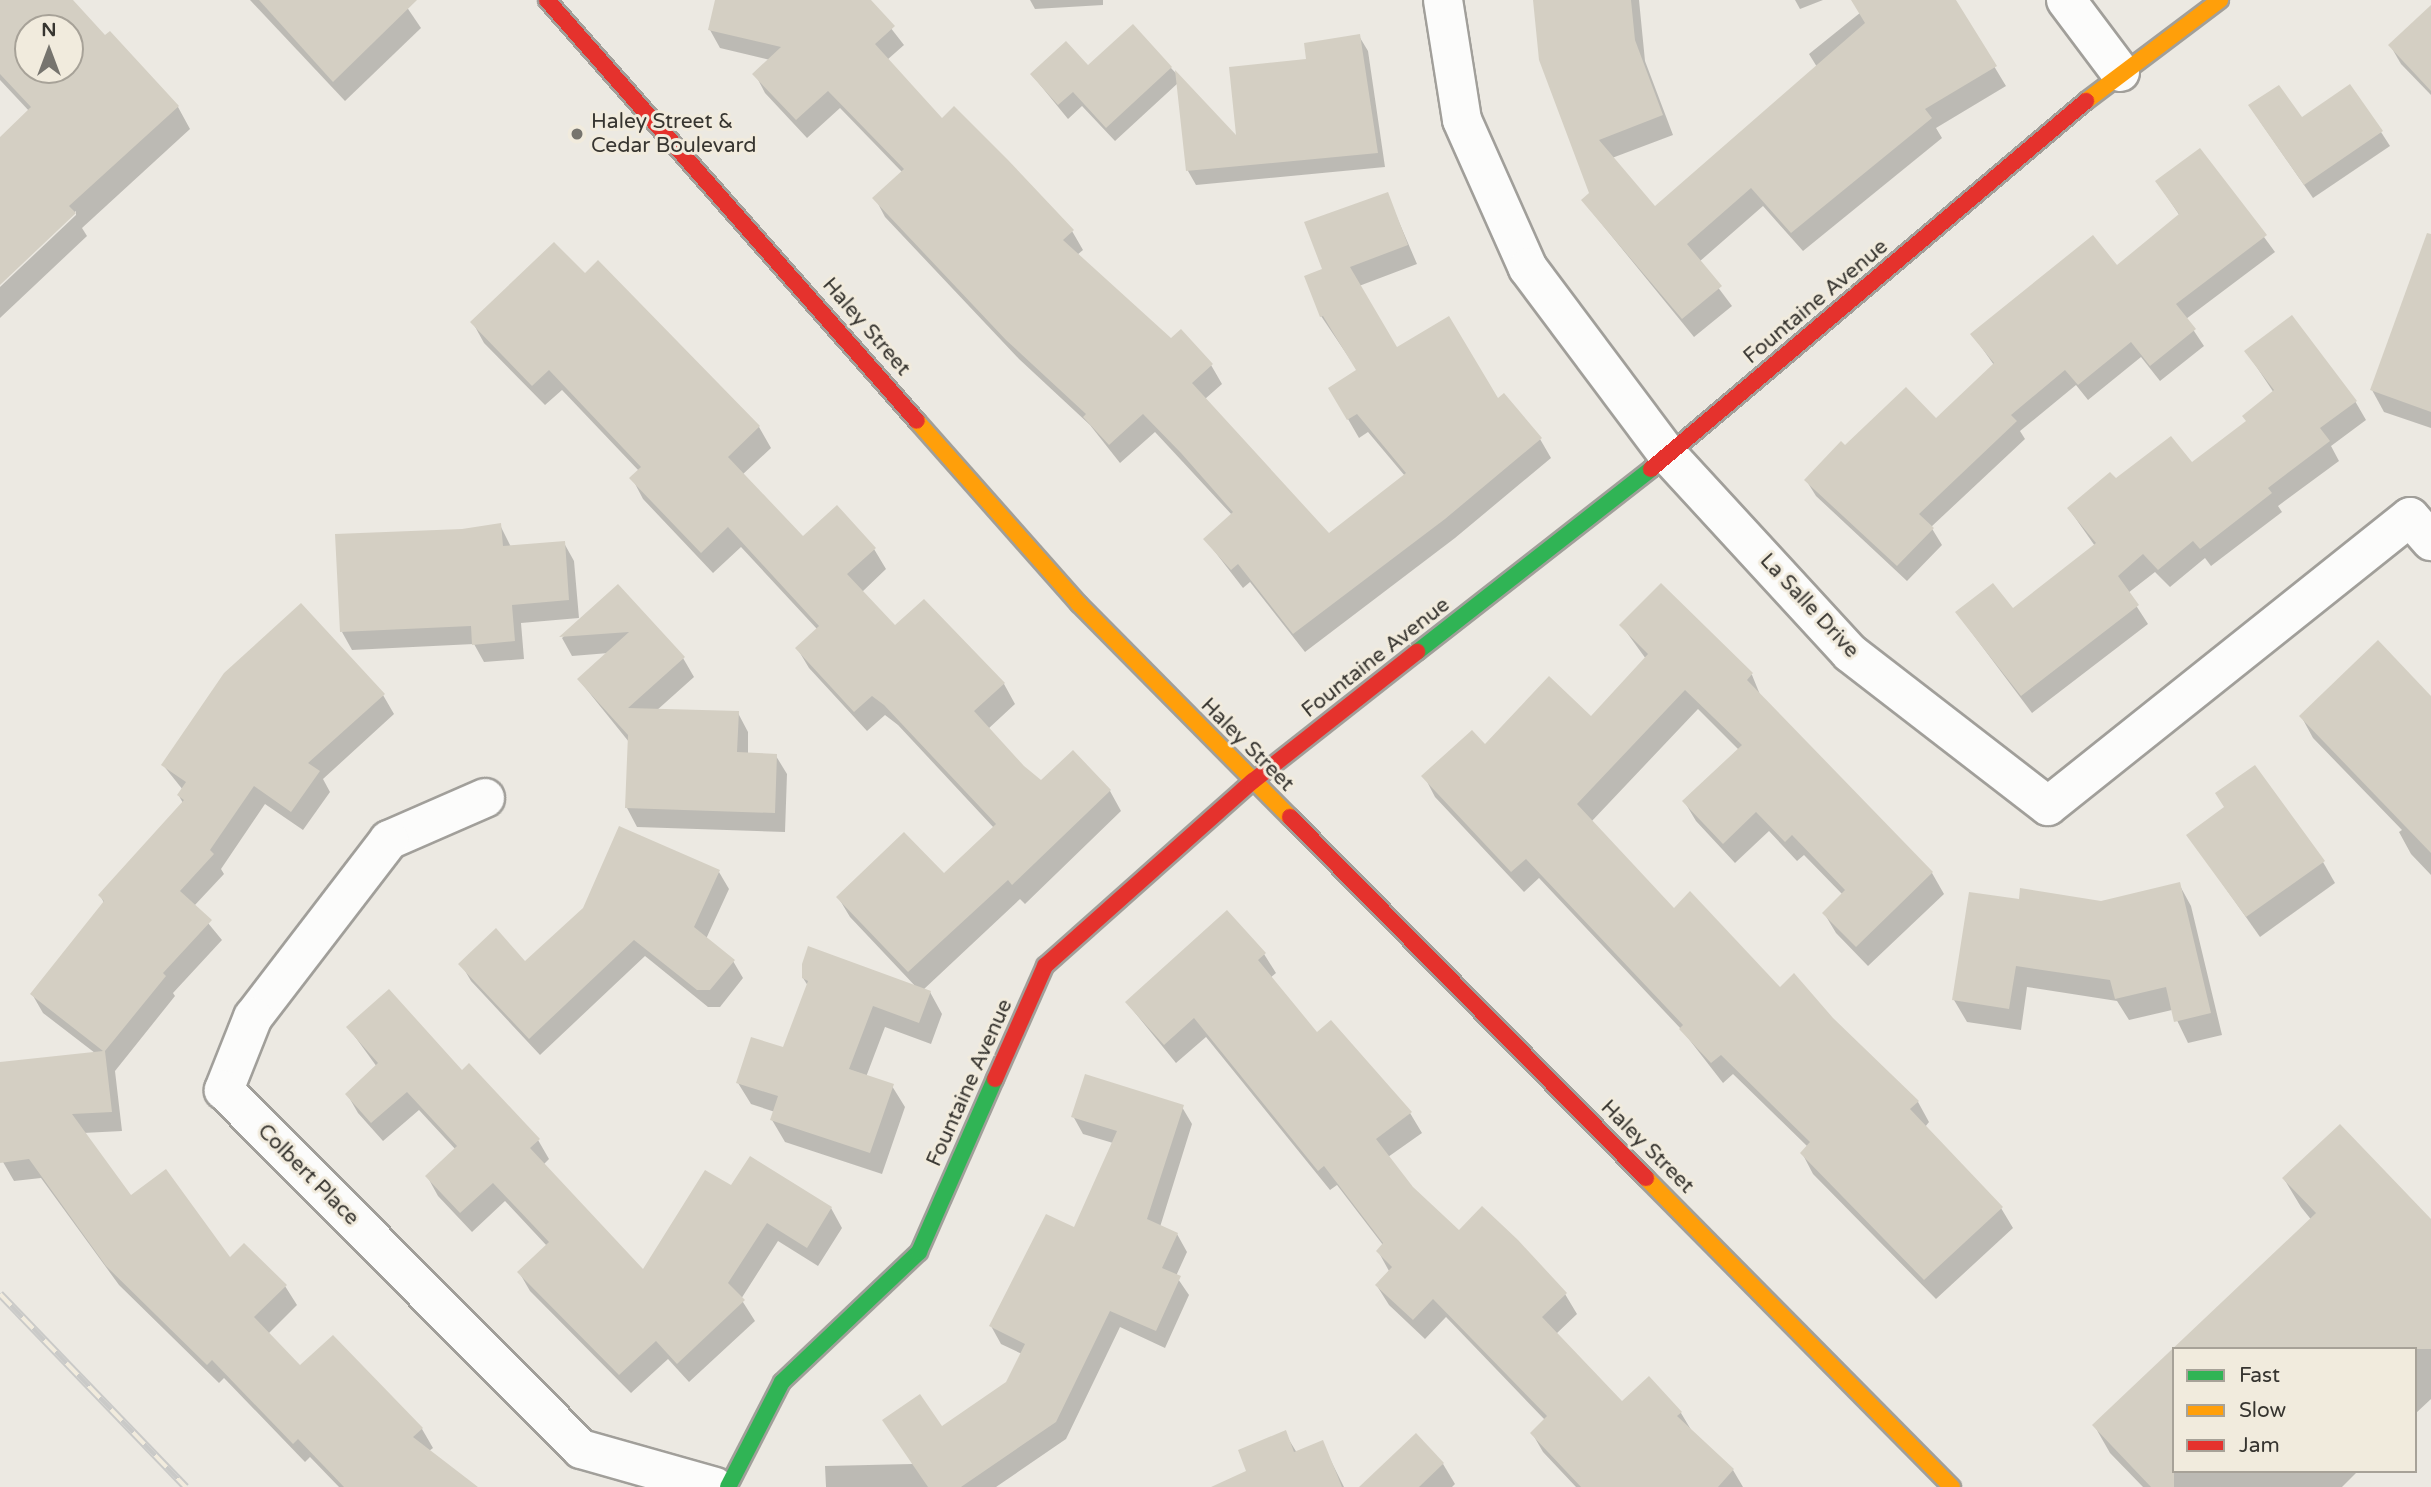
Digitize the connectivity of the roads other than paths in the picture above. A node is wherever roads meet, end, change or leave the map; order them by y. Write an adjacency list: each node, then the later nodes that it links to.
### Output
1 (547, 0): 8 (street, Haley Street)
2 (1443, 0): 6 (street, La Salle Drive)
3 (2066, 0): 5 (street)
4 (2220, 0): 5 (street, Fountaine Avenue)
5 (2120, 72): 6 (street, Fountaine Avenue)
6 (1668, 455): 7 (street, La Salle Drive); 8 (street, Fountaine Avenue)
7 (2431, 541)
8 (1253, 781): 11 (street, Fountaine Avenue); 12 (street, Haley Street)
9 (485, 798): 10 (street, Colbert Place)
10 (715, 1487)
11 (728, 1487)
12 (1952, 1487)

